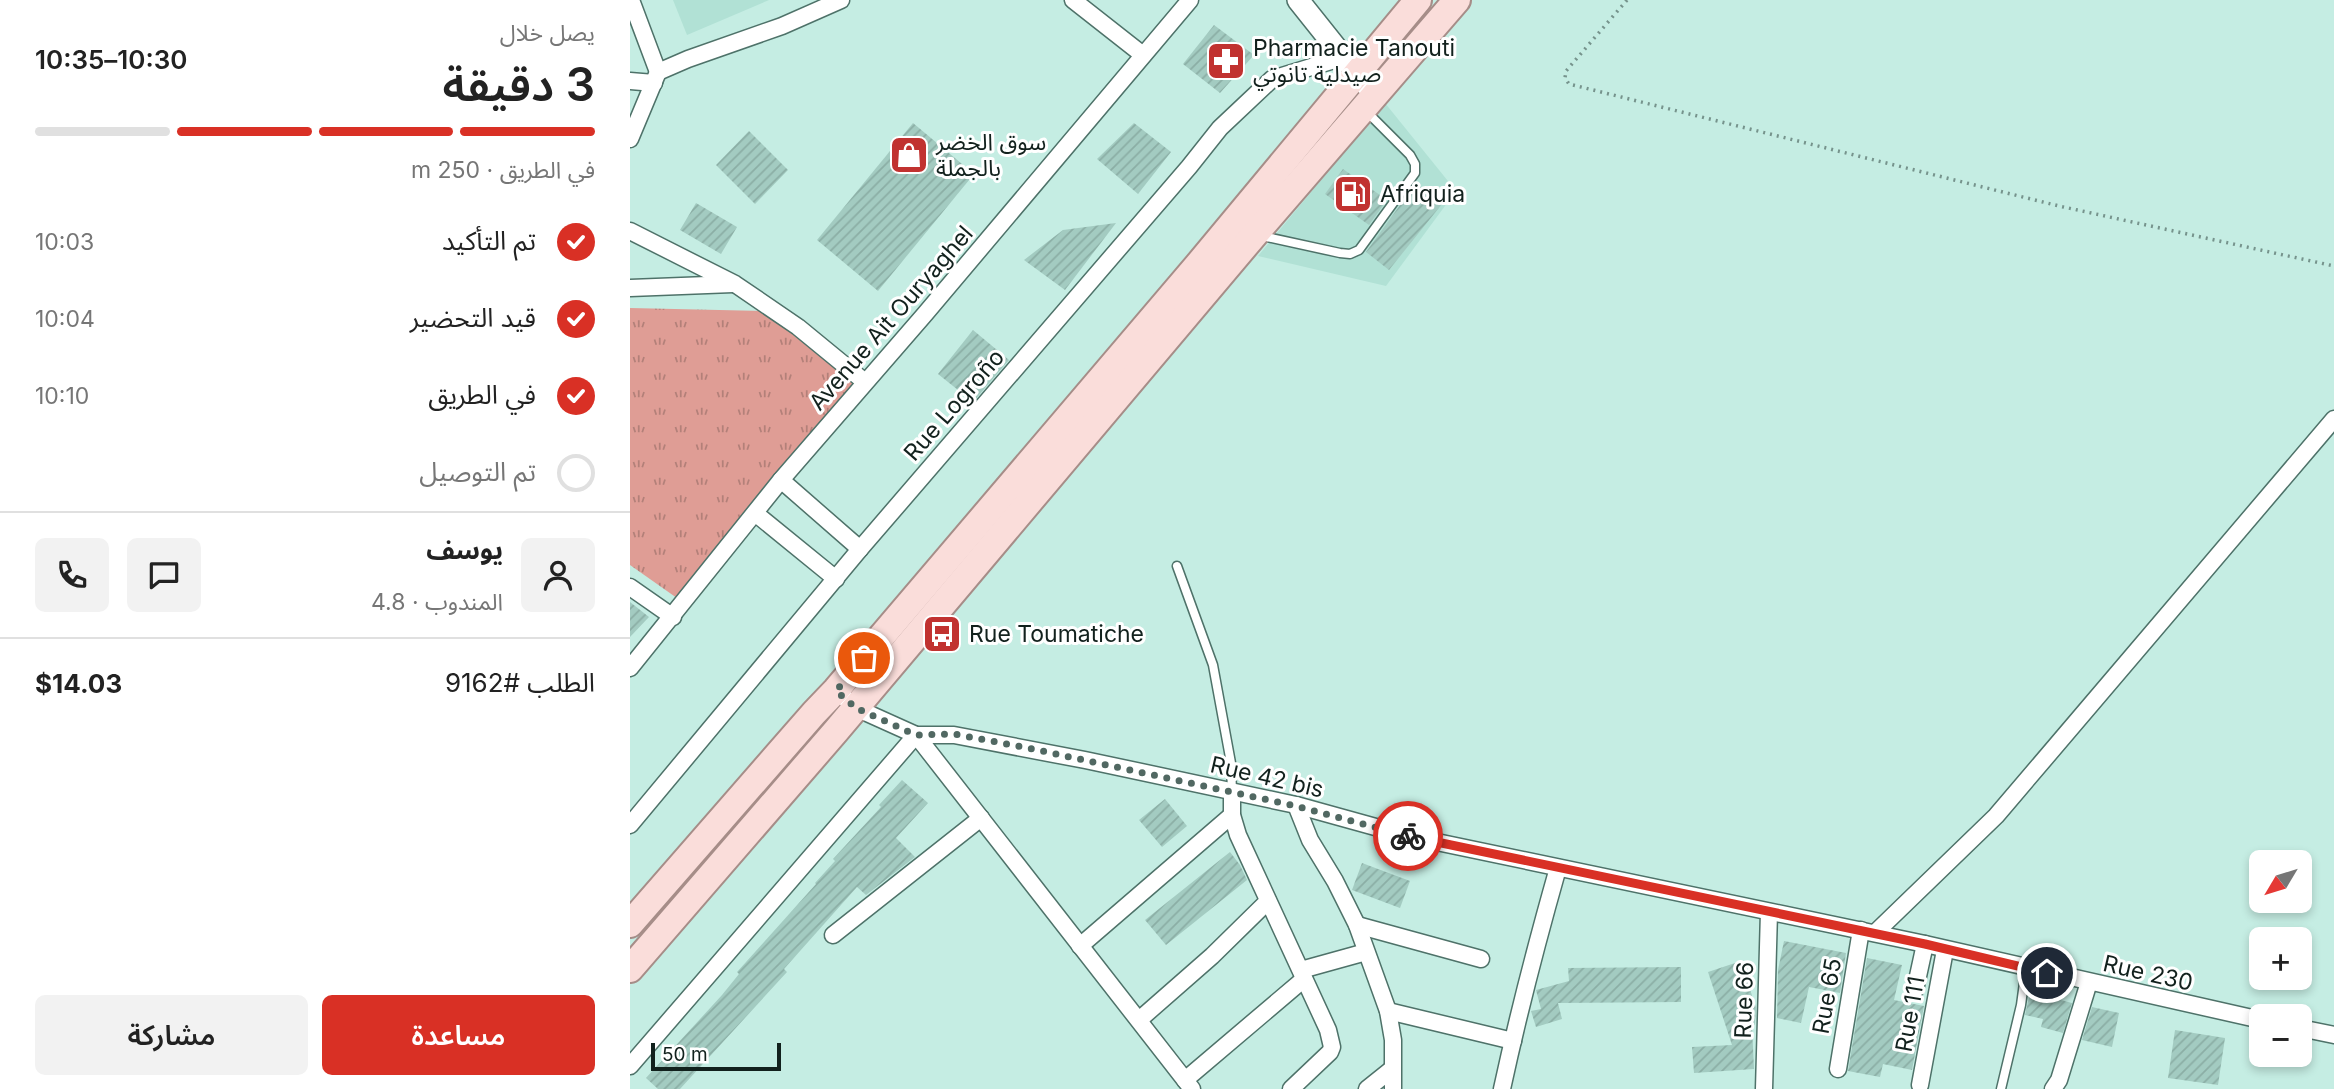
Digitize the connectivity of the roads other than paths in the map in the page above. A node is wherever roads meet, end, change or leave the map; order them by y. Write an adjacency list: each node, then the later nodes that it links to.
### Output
1 (631, 0): 10 (street)
2 (841, 0): 10 (street)
3 (1073, 0): 8 (street)
4 (1190, 0): 8 (street, Avenue Ait Ouryaghel)
5 (1298, 0): 9 (street)
6 (1418, 0): 9 (main road)
7 (1457, 0): 12 (main road)
8 (1143, 55): 18 (street, Avenue Ait Ouryaghel)
9 (1350, 65): 12 (street); 22 (street, Rue Logroño); 28 (main road)
10 (656, 78): 11 (street); 13 (street)
11 (630, 81)
12 (1370, 103): 15 (main road); 15 (lane)
13 (630, 139)
14 (630, 231): 16 (street)
15 (1255, 234): 28 (main road)
16 (735, 284): 17 (street); 18 (street)
17 (630, 288)
18 (865, 382): 20 (street, Avenue Ait Ouryaghel)
19 (2334, 419): 40 (street)
20 (781, 480): 21 (street, Avenue Ait Ouryaghel); 22 (street)
21 (755, 513): 24 (street); 26 (street, Avenue Ait Ouryaghel)
22 (860, 549): 24 (street, Rue Logroño)
23 (1177, 566): 30 (lane)
24 (836, 579): 34 (street, Rue Logroño)
25 (630, 587): 26 (street)
26 (673, 617): 27 (street, Avenue Ait Ouryaghel)
27 (630, 668)
28 (846, 699): 29 (street, Rue 42 bis); 38 (main road); 48 (main road)
29 (916, 735): 30 (street, Rue 42 bis); 33 (street); 58 (street)
30 (1232, 792): 31 (street, Rue 42 bis); 32 (street)
31 (1296, 806): 35 (street, Rue 42 bis); 39 (street)
32 (1232, 815): 36 (street); 43 (street)
33 (981, 818): 41 (street); 43 (street)
34 (630, 825)
35 (1558, 869): 37 (street, Rue 42 bis); 57 (street)
36 (1268, 901): 49 (street); 54 (street)
37 (1769, 912): 40 (street, Rue 42 bis); 67 (street, Rue 66)
38 (630, 924)
39 (1357, 925): 45 (street); 46 (street)
40 (1868, 932): 42 (street, Rue 230); 60 (street, Rue 65)
41 (833, 935)
42 (1925, 944): 44 (street, Rue 230); 51 (street)
43 (1080, 946): 54 (street)
44 (1945, 950): 47 (street, Rue 230); 62 (street, Rue 111)
45 (1366, 953): 49 (street); 52 (street)
46 (1481, 959)
47 (2026, 968): 50 (street, Rue 230); 68 (lane)
48 (630, 970)
49 (1302, 975): 61 (street); 63 (street)
50 (2089, 982): 53 (street, Rue 230); 69 (street)
51 (1915, 990)
52 (1388, 1012): 57 (street); 59 (street)
53 (2249, 1017)
54 (1139, 1020): 61 (street)
55 (2312, 1030): 56 (street)
56 (2334, 1035)
57 (1513, 1041): 66 (street)
58 (630, 1066)
59 (1392, 1069): 64 (street); 65 (street)
60 (1838, 1069)
61 (1189, 1085)
62 (1920, 1085)
63 (1291, 1089)
64 (1367, 1089)
65 (1393, 1089)
66 (1502, 1089)
67 (1764, 1089)
68 (2001, 1089)
69 (2053, 1089)

